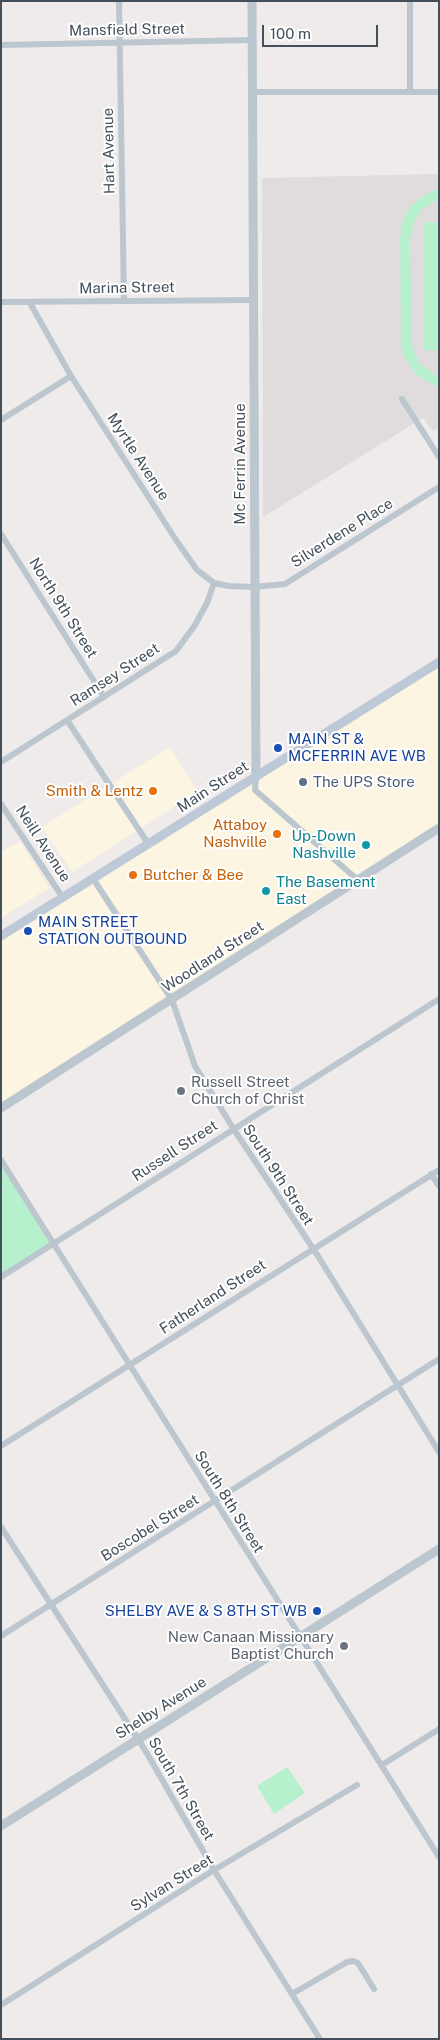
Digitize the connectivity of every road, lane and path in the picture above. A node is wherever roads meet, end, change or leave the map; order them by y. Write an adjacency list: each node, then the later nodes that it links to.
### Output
1 (119, 1): 5 (street, Hart Avenue)
2 (252, 1): 4 (street, Mc Ferrin Avenue)
3 (410, 1): 8 (street)
4 (253, 40): 5 (street, Mansfield Street); 7 (street, Mc Ferrin Avenue)
5 (120, 43): 6 (street, Mansfield Street); 11 (street, Hart Avenue)
6 (1, 45)
7 (253, 92): 8 (street); 10 (street, Mc Ferrin Avenue)
8 (410, 92): 9 (street)
9 (439, 92)
10 (254, 300): 11 (street, Marina Street); 21 (street, Mc Ferrin Avenue)
11 (124, 301): 13 (street, Marina Street)
12 (1, 302): 13 (street, Marina Street)
13 (30, 303): 14 (street, Myrtle Avenue)
14 (71, 376): 16 (street); 20 (street, Myrtle Avenue)
15 (402, 398): 17 (street)
16 (1, 420)
17 (439, 456)
18 (439, 488): 21 (street, Silverdene Place)
19 (1, 534): 23 (street, North 9th Street)
20 (214, 583): 21 (street); 23 (street, Ramsey Street)
21 (254, 587): 26 (street, Mc Ferrin Avenue)
22 (439, 662): 26 (main road, Main Street)
23 (104, 697): 24 (street, Ramsey Street)
24 (68, 720): 25 (street, Ramsey Street); 29 (street)
25 (1, 762)
26 (256, 776): 29 (main road, Main Street); 31 (street, Mc Ferrin Avenue)
27 (1, 804): 32 (street, Neill Avenue)
28 (439, 828): 31 (street, Woodland Street)
29 (149, 845): 30 (main road, Main Street)
30 (94, 880): 32 (main road, Main Street); 35 (street, South 9th Street)
31 (358, 881): 35 (street, Woodland Street)
32 (63, 898): 33 (main road, Main Street)
33 (1, 936)
34 (439, 998): 37 (street, Russell Street)
35 (172, 1000): 36 (street, Woodland Street); 37 (street, South 9th Street)
36 (1, 1108)
37 (233, 1128): 42 (street, Russell Street); 43 (street, South 9th Street)
38 (1, 1160): 42 (street, South 8th Street)
39 (439, 1170): 40 (street, Fatherland Street)
40 (431, 1174): 41 (street); 43 (street, Fatherland Street)
41 (439, 1186)
42 (53, 1245): 44 (street, Russell Street); 46 (street, South 8th Street)
43 (312, 1249): 46 (street, Fatherland Street); 47 (street, South 9th Street)
44 (1, 1277)
45 (439, 1359): 47 (street, Boscobel Street)
46 (129, 1365): 48 (street, Fatherland Street); 50 (street, South 8th Street)
47 (398, 1386): 49 (street, South 9th Street); 50 (street, Boscobel Street)
48 (1, 1446)
49 (439, 1452)
50 (214, 1502): 53 (street, Boscobel Street); 55 (street, South 8th Street)
51 (1, 1527): 53 (street, South 7th Street)
52 (439, 1549): 55 (street, Shelby Avenue)
53 (51, 1606): 54 (street, Boscobel Street); 57 (street, South 7th Street)
54 (1, 1636)
55 (299, 1637): 57 (street, Shelby Avenue); 58 (street, South 8th Street)
56 (439, 1729): 58 (street)
57 (137, 1739): 60 (street, Shelby Avenue); 62 (street, South 7th Street)
58 (382, 1765): 61 (street, South 8th Street)
59 (358, 1785): 62 (street, Sylvan Street)
60 (1, 1826)
61 (439, 1857)
62 (214, 1870): 64 (street, South 7th Street); 65 (street, Sylvan Street)
63 (374, 1989): 64 (street)
64 (292, 1994): 66 (street, South 7th Street)
65 (1, 2005)
66 (320, 2039)

